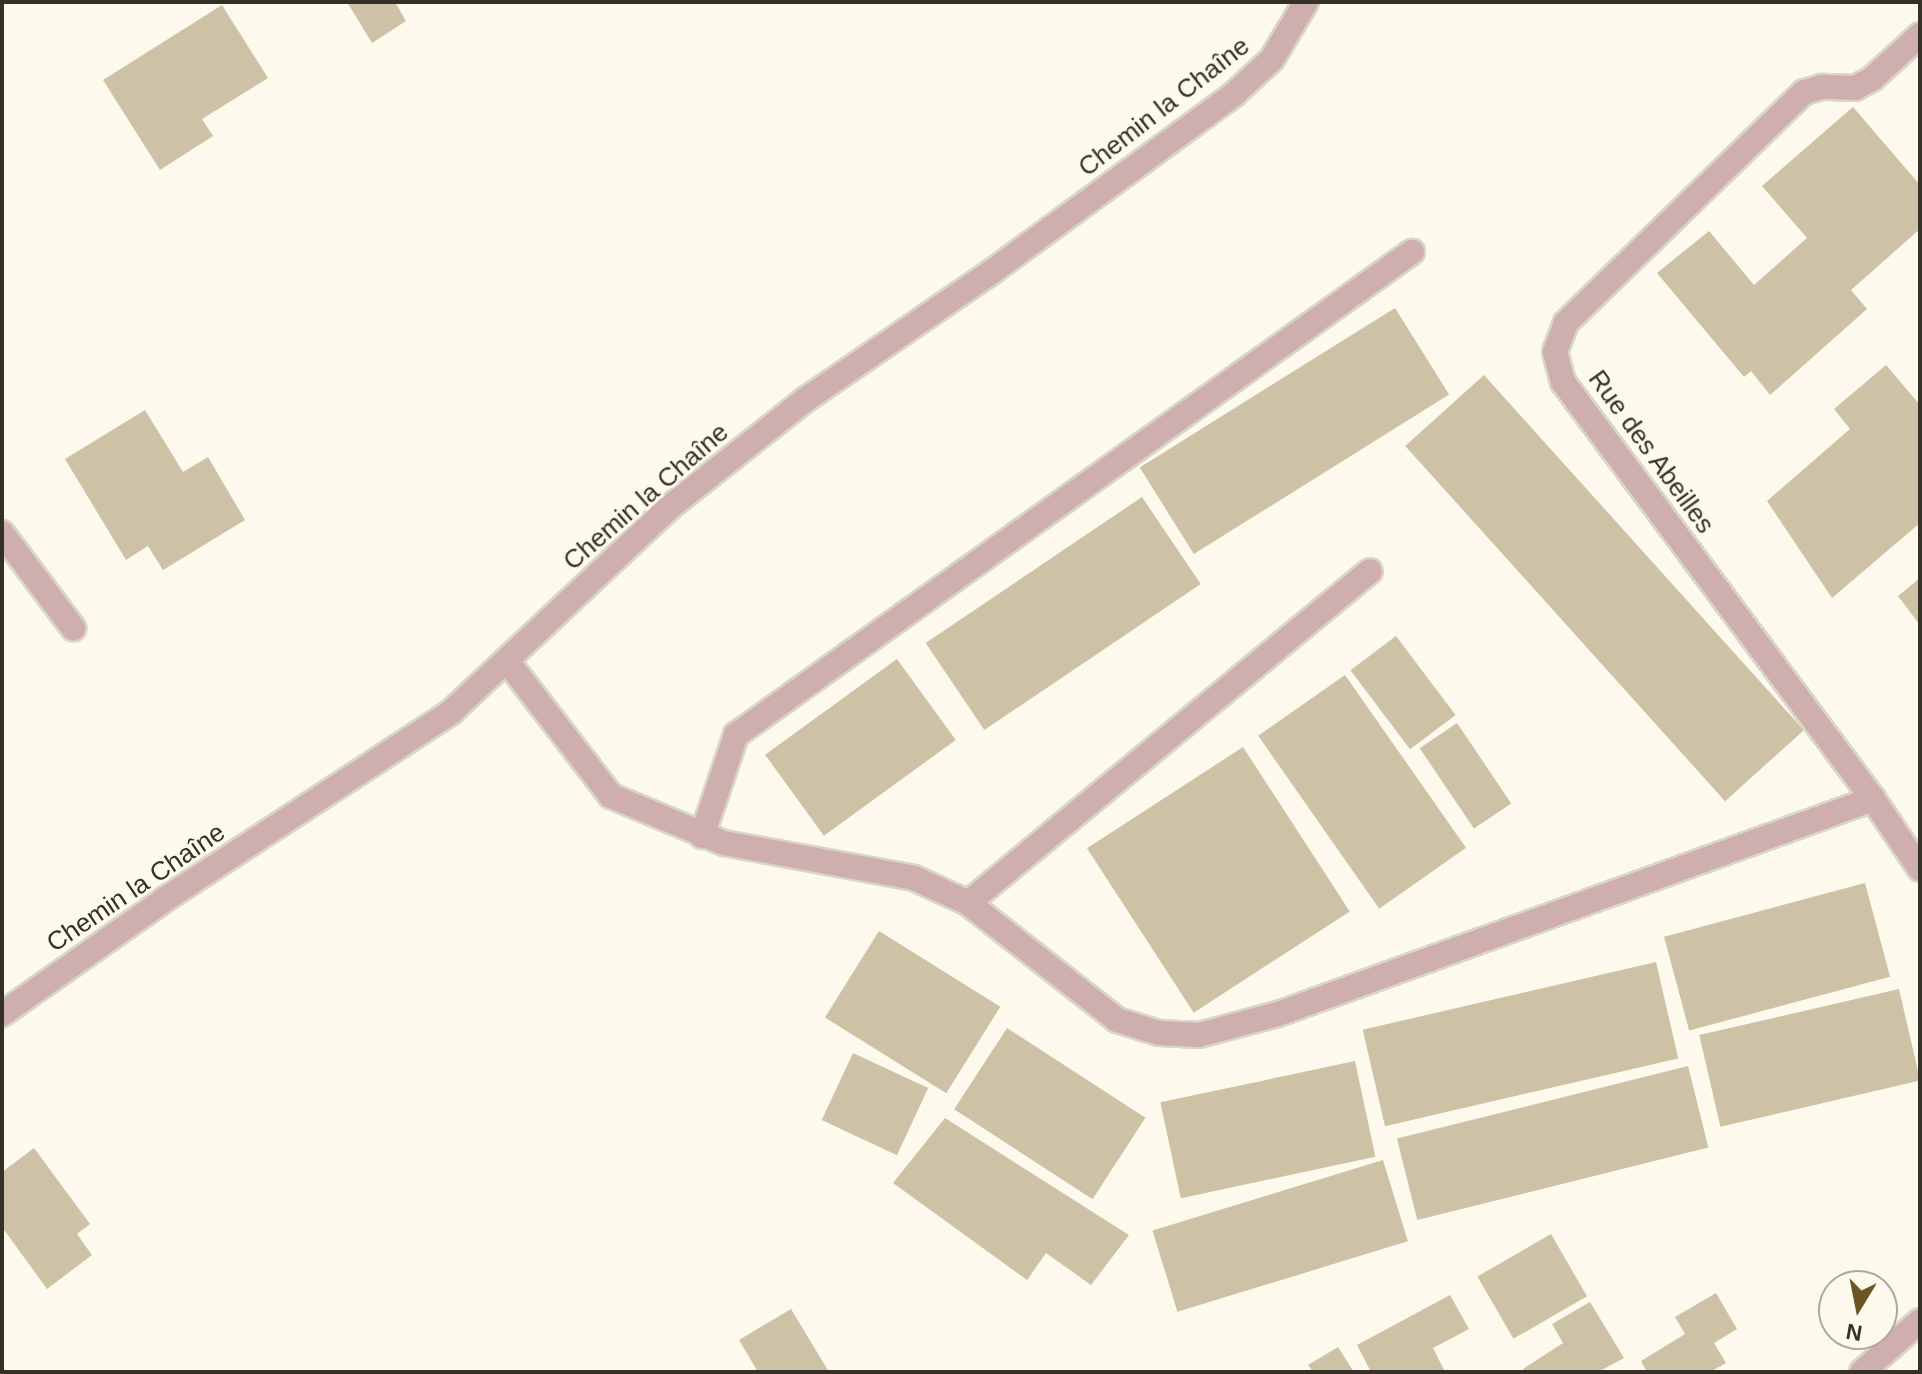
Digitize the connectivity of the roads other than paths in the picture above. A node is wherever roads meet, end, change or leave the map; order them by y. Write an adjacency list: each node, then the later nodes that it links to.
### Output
1 (1306, 2): 7 (street, Chemin la Chaîne)
2 (1920, 35): 8 (street, Rue des Abeilles)
3 (1412, 252): 9 (street)
4 (2, 533): 6 (street)
5 (1370, 571): 11 (street)
6 (73, 628)
7 (507, 661): 9 (street); 12 (street, Chemin la Chaîne)
8 (1873, 799): 10 (street, Rue des Abeilles); 11 (street)
9 (702, 836): 11 (street)
10 (1920, 869)
11 (968, 903)
12 (2, 1014)
13 (1920, 1321): 14 (street)
14 (1862, 1372)

